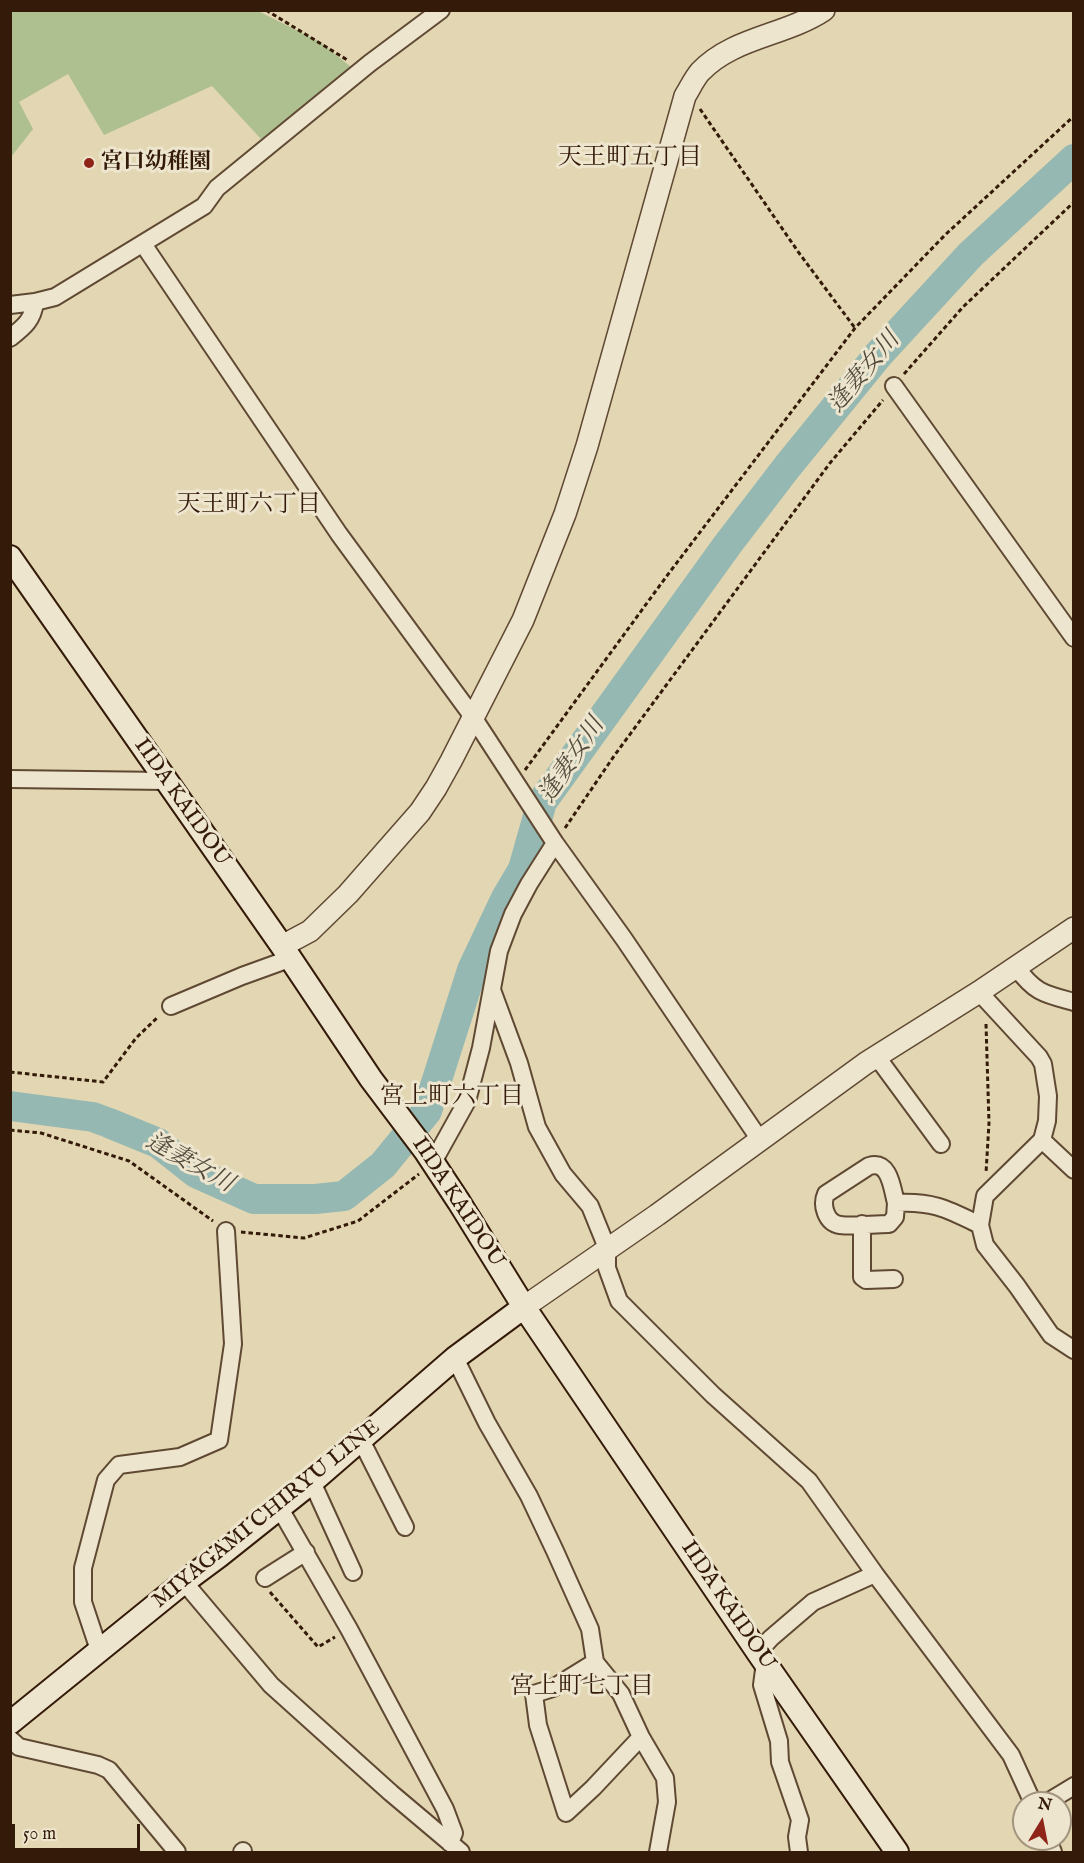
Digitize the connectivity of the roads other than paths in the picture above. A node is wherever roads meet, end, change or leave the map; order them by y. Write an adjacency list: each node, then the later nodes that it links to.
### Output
1 (441, 10): 3 (street)
2 (824, 10): 10 (street)
3 (143, 244): 4 (street); 10 (street)
4 (35, 302): 5 (street); 6 (street)
5 (10, 305)
6 (10, 338)
7 (894, 386): 9 (street)
8 (10, 558): 12 (main road, IIDA KAIDOU)
9 (1074, 638)
10 (473, 717): 13 (street); 15 (street)
11 (10, 779): 12 (street)
12 (166, 781): 15 (main road, IIDA KAIDOU)
13 (553, 840): 17 (street); 22 (street)
14 (1074, 928): 16 (street)
15 (285, 953): 20 (street); 25 (main road, IIDA KAIDOU)
16 (1016, 967): 18 (street); 19 (street)
17 (492, 990): 25 (street); 31 (street)
18 (979, 992): 21 (street); 23 (street)
19 (1074, 1002)
20 (171, 1006)
21 (877, 1057): 22 (street); 24 (street)
22 (760, 1140): 31 (street)
23 (1042, 1140): 26 (street); 29 (street)
24 (941, 1144)
25 (429, 1158): 33 (main road, IIDA KAIDOU)
26 (1074, 1170)
27 (896, 1203): 28 (street); 28 (street); 29 (street)
28 (862, 1224): 32 (street)
29 (980, 1225): 34 (street)
30 (226, 1231): 45 (street)
31 (607, 1248): 33 (street); 42 (street)
32 (894, 1279)
33 (524, 1307): 35 (main road, MIYAGAMI CHIRYU LINE); 46 (main road, IIDA KAIDOU)
34 (1074, 1350)
35 (455, 1358): 36 (main road, MIYAGAMI CHIRYU LINE); 47 (street)
36 (361, 1440): 37 (main road, MIYAGAMI CHIRYU LINE); 39 (street)
37 (312, 1482): 38 (main road, MIYAGAMI CHIRYU LINE); 41 (street)
38 (279, 1507): 40 (street); 43 (main road, MIYAGAMI CHIRYU LINE)
39 (405, 1527)
40 (306, 1552): 44 (street); 52 (street)
41 (353, 1572)
42 (875, 1574): 46 (street); 51 (street)
43 (184, 1582): 45 (main road, MIYAGAMI CHIRYU LINE); 52 (street)
44 (266, 1583)
45 (99, 1650): 48 (main road, MIYAGAMI CHIRYU LINE)
46 (761, 1657): 55 (street); 56 (main road, IIDA KAIDOU)
47 (595, 1662): 49 (street); 49 (street)
48 (10, 1724)
49 (641, 1737): 54 (street)
50 (10, 1739): 53 (street)
51 (1028, 1791)
52 (456, 1848)
53 (177, 1852)
54 (658, 1852)
55 (799, 1852)
56 (897, 1852)

